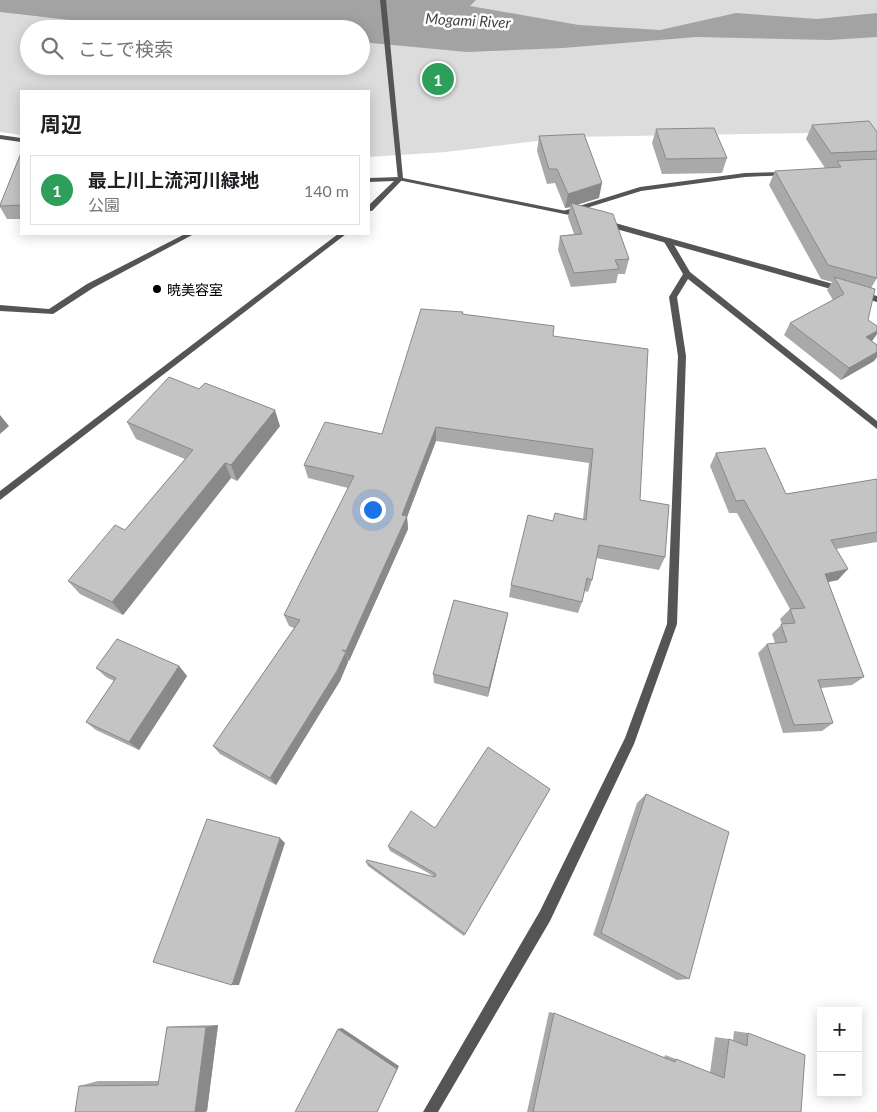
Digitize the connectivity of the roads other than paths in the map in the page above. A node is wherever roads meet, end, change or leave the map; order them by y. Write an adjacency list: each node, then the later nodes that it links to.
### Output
1 (383, 0): 5 (street)
2 (0, 137): 3 (street)
3 (20, 140)
4 (794, 173): 8 (street)
5 (400, 179): 6 (street); 7 (street); 8 (street)
6 (370, 180)
7 (370, 208)
8 (564, 212): 9 (street)
9 (592, 219)
10 (601, 222): 13 (street)
11 (188, 235): 16 (street)
12 (341, 235): 18 (street)
13 (666, 240): 14 (street); 15 (street)
14 (687, 274): 17 (street); 19 (street)
15 (877, 298)
16 (0, 308)
17 (877, 426)
18 (0, 496)
19 (430, 1112)

